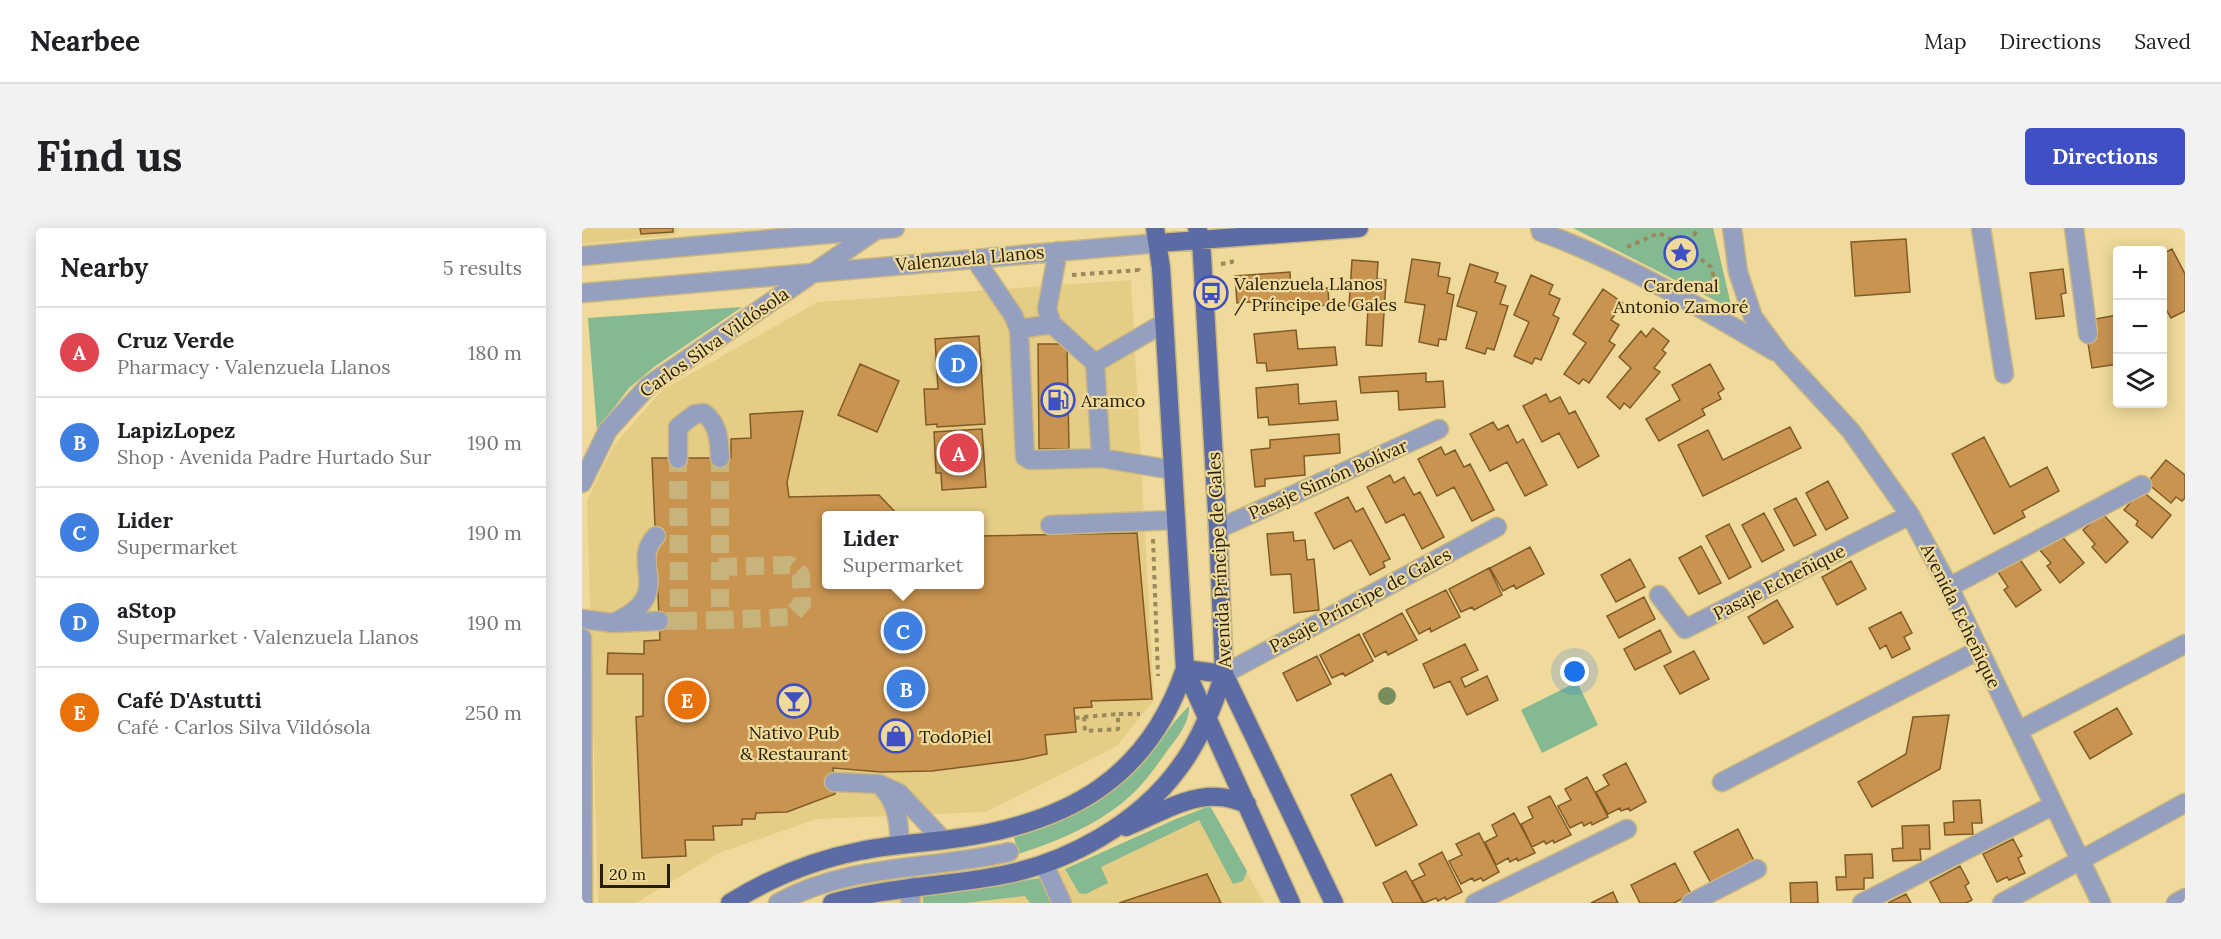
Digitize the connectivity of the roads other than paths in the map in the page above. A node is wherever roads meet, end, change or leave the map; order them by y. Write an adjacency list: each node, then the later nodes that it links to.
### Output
1 (1359, 228): 8 (main road, Valenzuela Llanos)
2 (1540, 228): 19 (street, Avenida Echeñique)
3 (1732, 228): 19 (street, Avenida Echeñique)
4 (1982, 228): 21 (street)
5 (2074, 228): 18 (street)
6 (884, 229): 7 (street); 13 (street, Carlos Silva Vildósola)
7 (778, 233): 11 (street)
8 (1199, 234): 9 (main road, Valenzuela Llanos); 33 (main road, Avenida Príncipe de Gales)
9 (1157, 235): 10 (street, Valenzuela Llanos); 15 (main road, Avenida Príncipe de Gales)
10 (1058, 251): 12 (street, Valenzuela Llanos); 16 (street)
11 (582, 256)
12 (975, 259): 13 (street, Valenzuela Llanos); 17 (street)
13 (818, 271): 14 (street, Valenzuela Llanos); 27 (street, Carlos Silva Vildósola)
14 (582, 293)
15 (1164, 323): 20 (street); 26 (main road, Avenida Príncipe de Gales)
16 (1052, 324): 17 (street); 20 (street)
17 (1019, 329): 25 (street)
18 (2088, 334)
19 (1781, 355): 29 (street, Avenida Echeñique)
20 (1095, 363): 25 (street)
21 (2004, 374)
22 (1438, 429): 33 (street, Pasaje Simón Bolívar)
23 (720, 458): 24 (street)
24 (678, 459)
25 (1101, 459): 26 (street)
26 (1173, 470): 30 (main road, Avenida Príncipe de Gales)
27 (582, 483)
28 (2142, 485): 35 (street)
29 (1910, 515): 35 (street, Avenida Echeñique); 36 (street, Pasaje Echeñique)
30 (1176, 520): 31 (street); 43 (main road, Avenida Príncipe de Gales)
31 (1050, 525)
32 (1497, 527): 44 (street, Pasaje Príncipe de Gales)
33 (1218, 529): 44 (main road, Avenida Príncipe de Gales)
34 (656, 536): 39 (street)
35 (1949, 587): 42 (street, Avenida Echeñique)
36 (1659, 595)
37 (582, 619): 39 (street)
38 (659, 621): 39 (street)
39 (613, 623)
40 (582, 638): 63 (street)
41 (2185, 644): 46 (street)
42 (1979, 650): 46 (street, Avenida Echeñique); 48 (street)
43 (1185, 669): 44 (main road); 45 (main road, Avenida Príncipe de Gales); 54 (main road)
44 (1224, 674): 45 (main road); 69 (main road, Avenida Príncipe de Gales)
45 (1207, 721): 51 (main road, Avenida Príncipe de Gales); 55 (main road)
46 (2018, 731): 52 (street, Avenida Echeñique)
47 (834, 782): 49 (street)
48 (1722, 782)
49 (879, 784): 54 (street); 56 (street)
50 (2185, 803): 58 (street)
51 (1246, 804): 55 (main road); 68 (main road, Avenida Príncipe de Gales)
52 (2054, 805): 58 (street, Avenida Echeñique); 72 (street)
53 (1627, 829): 70 (street)
54 (943, 840): 56 (main road)
55 (1094, 841): 59 (main road)
56 (899, 845): 64 (main road)
57 (1010, 852): 65 (street)
58 (2080, 860): 73 (street); 74 (street, Avenida Echeñique)
59 (1044, 864): 61 (main road); 67 (street)
60 (1757, 869): 71 (street)
61 (912, 895): 66 (main road)
62 (2185, 898): 75 (street)
63 (583, 903)
64 (730, 903)
65 (778, 903)
66 (832, 903)
67 (1062, 903)
68 (1291, 903)
69 (1334, 903)
70 (1475, 903)
71 (1691, 903)
72 (1862, 903)
73 (2002, 903)
74 (2101, 903)
75 (2176, 903)

